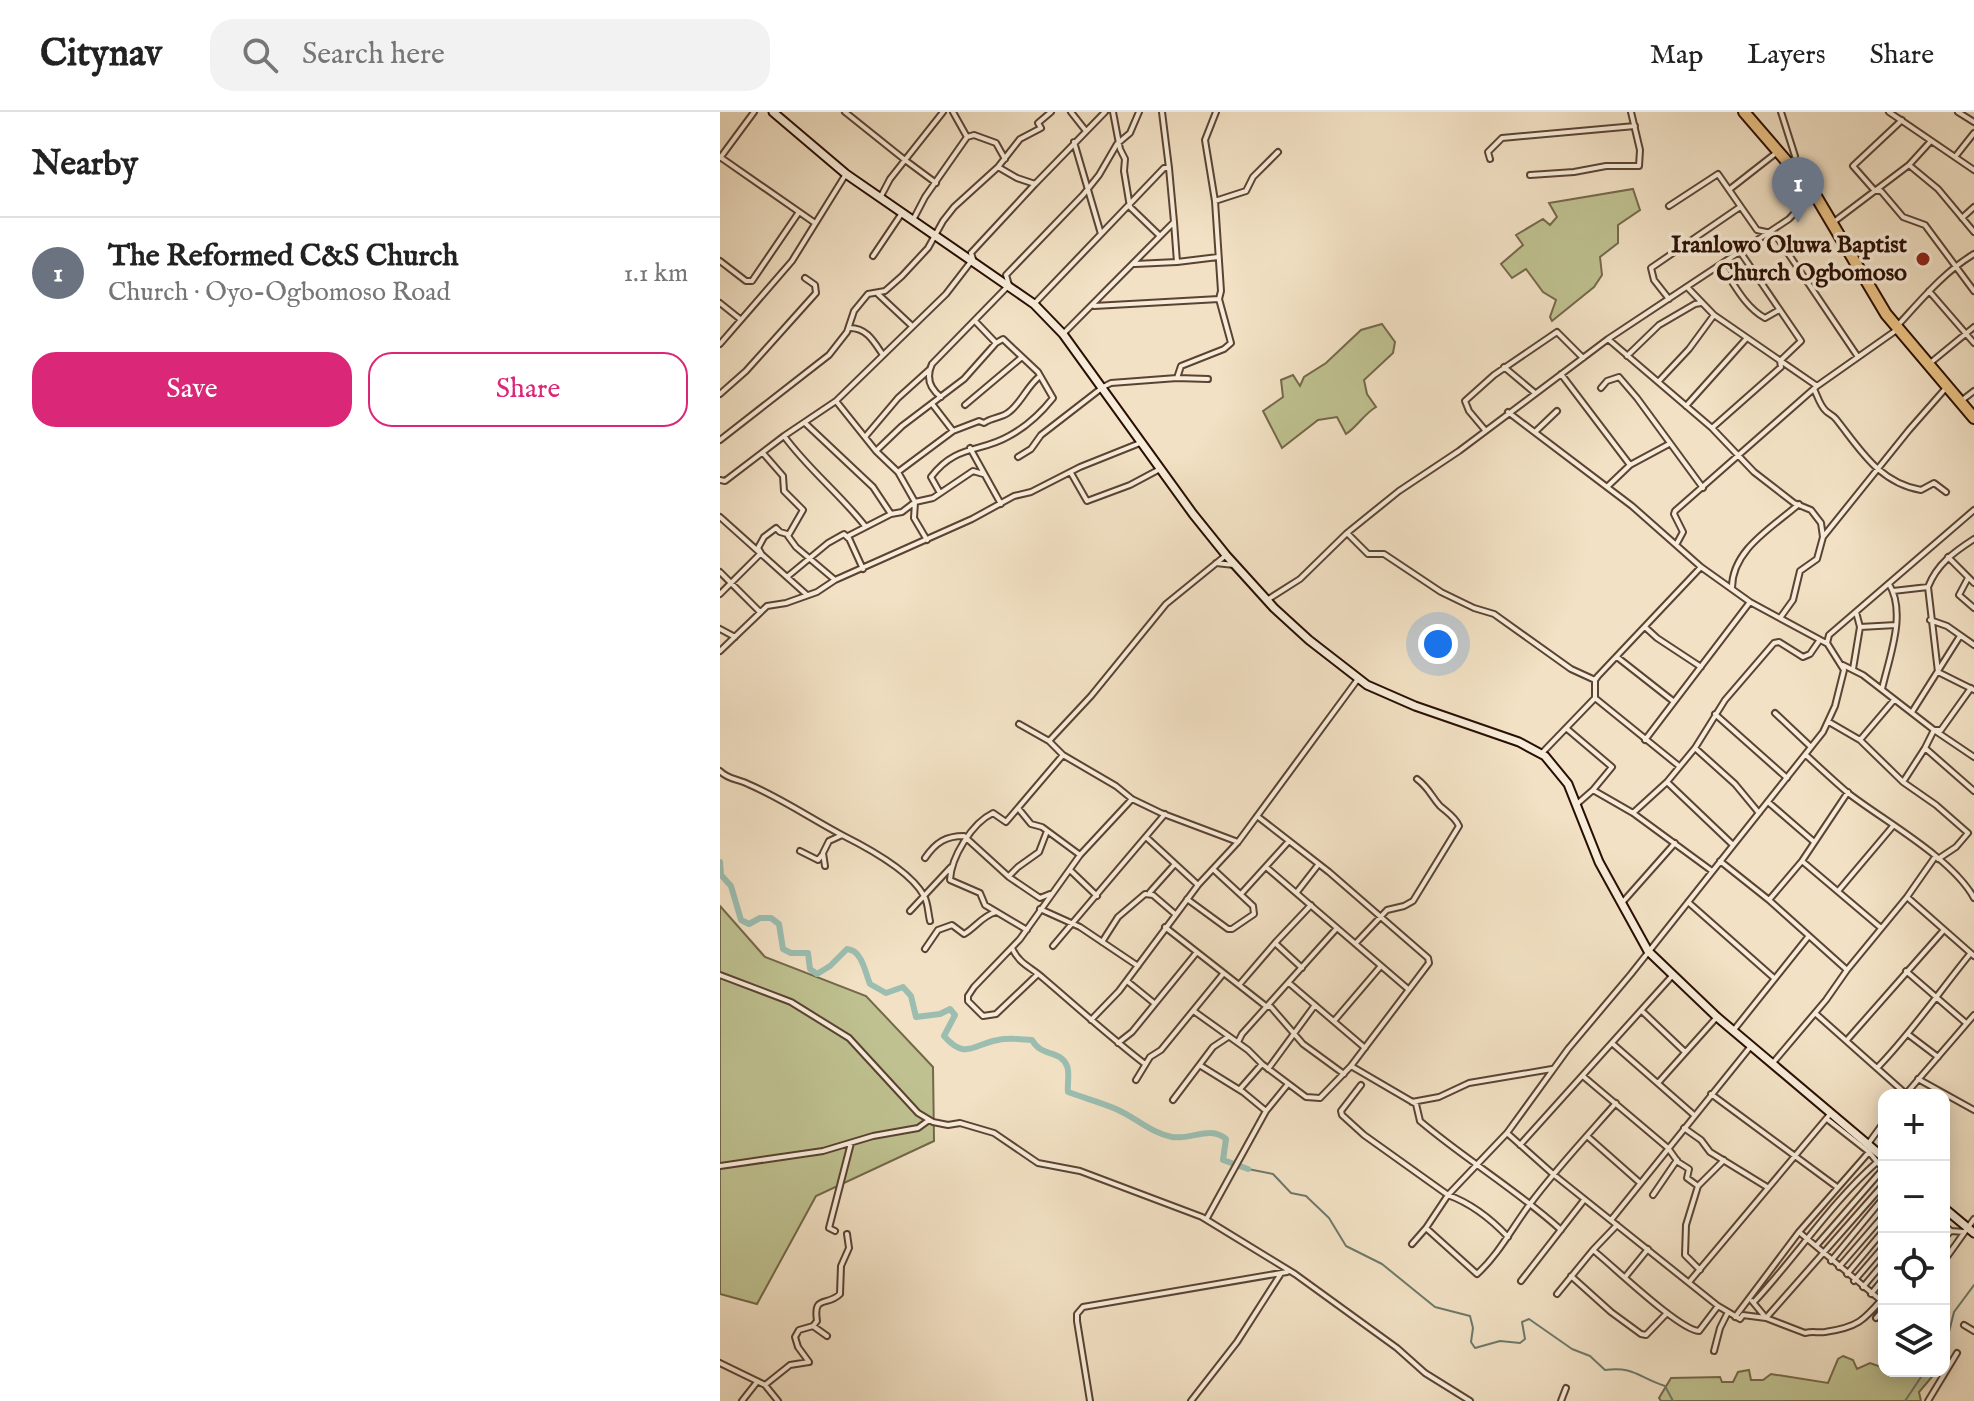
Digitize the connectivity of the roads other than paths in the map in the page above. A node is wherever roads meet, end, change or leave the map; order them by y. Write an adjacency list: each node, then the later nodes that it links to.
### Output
1 (754, 112): 31 (street)
2 (845, 112): 34 (street)
3 (943, 112): 34 (street)
4 (953, 112): 23 (street)
5 (1051, 112): 32 (street)
6 (1071, 112): 21 (street)
7 (1105, 112): 21 (street)
8 (1113, 112): 25 (street)
9 (1139, 112): 25 (street)
10 (1162, 112): 37 (street)
11 (1216, 112): 48 (street)
12 (1631, 112): 20 (street)
13 (1781, 112): 29 (street)
14 (1889, 112): 18 (street)
15 (1958, 112): 19 (street)
16 (775, 113): 39 (main road)
17 (1749, 114): 27 (highway)
18 (1902, 120): 26 (street); 45 (street)
19 (1974, 122)
20 (1635, 126): 33 (street); 40 (street)
21 (1086, 131): 24 (street)
22 (1974, 133): 30 (street)
23 (967, 137): 32 (street); 41 (street)
24 (1074, 142): 42 (street); 43 (street)
25 (1119, 142): 43 (street); 49 (street)
26 (1930, 142): 30 (street); 35 (street)
27 (1778, 151): 44 (street); 46 (highway)
28 (1278, 152): 48 (street)
29 (1795, 156)
30 (1955, 157): 38 (street)
31 (720, 158): 53 (street)
32 (1005, 159): 36 (street)
33 (1490, 159)
34 (905, 160): 41 (street); 47 (street)
35 (1909, 165): 45 (street); 55 (street)
36 (998, 167): 42 (street); 63 (street)
37 (1169, 168): 49 (street); 57 (street)
38 (1974, 170)
39 (846, 174): 47 (main road); 58 (street)
40 (1530, 175)
41 (936, 183): 56 (street)
42 (1035, 184): 69 (street)
43 (1089, 188): 62 (street); 78 (street)
44 (1729, 190): 50 (street); 51 (street)
45 (1875, 191): 59 (street); 75 (street)
46 (1814, 193): 59 (highway); 60 (street)
47 (880, 198): 54 (main road)
48 (1215, 201): 68 (street)
49 (1131, 202): 62 (street); 64 (street)
50 (1669, 206)
51 (1740, 207): 60 (street); 84 (street)
52 (1974, 207): 55 (street)
53 (799, 212): 58 (street); 73 (street)
54 (902, 213): 56 (main road); 67 (street)
55 (1962, 218): 61 (street)
56 (913, 220): 63 (main road)
57 (1174, 222): 64 (street); 71 (street)
58 (815, 223): 91 (street)
59 (1833, 223): 96 (highway)
60 (1769, 232): 65 (street); 107 (street)
61 (1974, 232)
62 (1101, 234): 87 (street)
63 (934, 235): 69 (main road); 82 (street)
64 (1160, 236): 72 (street)
65 (1741, 253): 74 (street); 89 (street)
66 (1974, 254): 75 (street)
67 (873, 256)
68 (1218, 257): 71 (street); 83 (street)
69 (973, 259): 78 (main road); 93 (street)
70 (720, 261): 73 (street)
71 (1177, 262): 72 (street)
72 (1133, 264): 88 (street)
73 (726, 265): 76 (street)
74 (1721, 265): 79 (street); 89 (street)
75 (1955, 265): 80 (street); 81 (street)
76 (720, 273)
77 (805, 278): 124 (street)
78 (1009, 285): 87 (main road); 92 (street)
79 (1688, 288): 84 (street); 86 (street)
80 (1929, 291): 96 (street); 98 (street)
81 (1974, 291)
82 (878, 294): 93 (street); 95 (street)
83 (1219, 299): 88 (street); 115 (street)
84 (1669, 299): 99 (street)
85 (720, 303): 91 (street)
86 (1701, 303): 90 (street); 105 (street)
87 (1034, 304): 97 (main road)
88 (1092, 306): 97 (street)
89 (1779, 310): 109 (street)
90 (1714, 315): 100 (street); 117 (street)
91 (740, 320): 103 (street)
92 (975, 321): 101 (street); 112 (street)
93 (911, 325): 104 (street)
94 (1974, 327): 98 (street)
95 (849, 328): 104 (street); 141 (street)
96 (1898, 329): 107 (street); 110 (highway)
97 (1063, 334): 118 (main road)
98 (1965, 334): 102 (street); 110 (street)
99 (1608, 339): 105 (street); 108 (street)
100 (1746, 339): 109 (street); 130 (street)
101 (996, 343): 106 (street); 125 (street)
102 (1974, 343)
103 (720, 344)
104 (883, 355): 126 (street)
105 (1627, 356): 117 (street)
106 (1022, 357): 114 (street); 129 (street)
107 (1858, 357): 119 (street)
108 (1583, 358): 111 (street); 113 (street)
109 (1780, 361): 119 (street); 135 (street)
110 (1927, 365): 121 (highway)
111 (1504, 367): 123 (street); 136 (street)
112 (929, 370): 125 (street); 140 (street)
113 (1561, 374): 123 (street); 149 (street)
114 (1040, 376): 137 (street); 144 (street)
115 (1177, 378): 116 (street); 118 (street)
116 (1208, 379)
117 (1659, 381): 130 (street)
118 (1103, 387): 142 (main road); 148 (street)
119 (1816, 387): 147 (street); 151 (street)
120 (1601, 388): 143 (street)
121 (1947, 388): 127 (highway); 151 (street)
122 (1974, 391): 127 (street)
123 (1535, 393): 132 (street)
124 (720, 394)
125 (941, 397): 128 (street)
126 (836, 401): 134 (street); 140 (street)
127 (1960, 403): 133 (highway)
128 (933, 405): 137 (street); 145 (street)
129 (965, 405)
130 (1686, 406): 135 (street)
131 (1557, 411): 138 (street)
132 (1508, 412): 136 (street); 138 (street)
133 (1974, 418)
134 (805, 423): 139 (street); 164 (street)
135 (1712, 428): 147 (street)
136 (1485, 430): 167 (street)
137 (953, 431): 152 (street)
138 (1535, 432): 156 (street)
139 (784, 436): 146 (street); 166 (street)
140 (865, 437): 145 (street)
141 (720, 440)
142 (1142, 443): 150 (main road); 153 (street)
143 (1669, 444): 149 (street); 157 (street)
144 (970, 448): 154 (street); 159 (street)
145 (876, 451): 152 (street)
146 (763, 453): 155 (street); 168 (street)
147 (1740, 455): 157 (street); 162 (street)
148 (1018, 457)
149 (1630, 465): 156 (street)
150 (1160, 469): 153 (street); 177 (main road)
151 (1876, 469): 158 (street); 170 (street)
152 (898, 472): 160 (street)
153 (1071, 472): 161 (street)
154 (983, 474): 159 (street); 161 (street)
155 (720, 480)
156 (1608, 486): 175 (street)
157 (1703, 488): 175 (street)
158 (1946, 492)
159 (940, 493): 160 (street)
160 (915, 502): 164 (street); 172 (street)
161 (1001, 504): 172 (street)
162 (1799, 504): 170 (street); 192 (street)
163 (1974, 510): 190 (street)
164 (891, 514): 166 (street)
165 (720, 517): 173 (street)
166 (866, 526): 171 (street)
167 (1347, 533): 196 (street); 219 (street)
168 (787, 534): 169 (street); 179 (street)
169 (764, 537): 173 (street); 176 (street)
170 (1823, 537): 201 (street)
171 (848, 538): 179 (street); 183 (street)
172 (927, 540): 183 (street)
173 (748, 542): 176 (street)
174 (1973, 542): 178 (street)
175 (1676, 545): 182 (street)
176 (761, 553): 185 (street); 188 (street)
177 (1226, 555): 180 (street); 181 (main road)
178 (1948, 557): 186 (street); 191 (street)
179 (810, 559): 185 (street); 187 (street)
180 (1216, 563): 181 (street); 234 (street)
181 (1235, 565): 196 (main road)
182 (1701, 567): 192 (street); 204 (street)
183 (863, 569): 187 (street)
184 (720, 572): 188 (street)
185 (787, 577): 195 (street)
186 (1968, 578): 189 (street); 198 (street)
187 (835, 580): 195 (street)
188 (730, 581): 194 (street); 199 (street)
189 (1974, 583)
190 (1889, 584): 193 (street); 200 (street)
191 (1928, 587): 193 (street); 202 (street)
192 (1732, 589): 197 (street)
193 (1893, 591): 203 (street)
194 (720, 594)
195 (807, 595): 199 (street)
196 (1267, 600): 218 (main road)
197 (1750, 602): 201 (street); 215 (street)
198 (1974, 608)
199 (760, 612): 208 (street)
200 (1856, 612): 205 (street); 210 (street)
201 (1780, 618): 209 (street)
202 (1930, 620): 207 (street); 217 (street)
203 (1896, 625): 205 (street); 220 (street)
204 (1645, 627): 213 (street); 215 (street)
205 (1860, 627): 216 (street)
206 (720, 629): 208 (street)
207 (1960, 636): 211 (street); 217 (street)
208 (735, 637): 212 (street)
209 (1819, 641): 210 (street); 227 (street)
210 (1827, 643): 214 (street)
211 (1974, 645)
212 (720, 651)
213 (1617, 657): 219 (street); 224 (street)
214 (1843, 665): 216 (street); 228 (street)
215 (1701, 667): 224 (street)
216 (1853, 669): 220 (street)
217 (1938, 672): 221 (street); 226 (street)
218 (1358, 679): 238 (main road); 258 (street)
219 (1595, 680): 222 (street)
220 (1882, 689): 223 (street)
221 (1972, 689): 231 (street)
222 (1595, 698): 230 (street); 232 (street)
223 (1894, 700): 226 (street); 233 (street)
224 (1673, 701): 232 (street)
225 (1775, 713): 235 (street)
226 (1912, 713): 231 (street)
227 (1715, 714): 236 (street); 244 (street)
228 (1829, 722): 233 (street); 235 (street)
229 (1019, 724): 234 (street)
230 (1566, 728): 238 (street); 248 (street)
231 (1934, 730): 237 (street); 241 (street)
232 (1645, 740): 242 (street)
233 (1860, 740): 247 (street)
234 (1049, 741): 239 (street)
235 (1811, 747): 240 (street)
236 (1695, 748): 242 (street); 256 (street)
237 (1925, 748): 247 (street); 249 (street)
238 (1541, 753): 253 (main road)
239 (1063, 755): 251 (street); 254 (street)
240 (1805, 755): 244 (street); 250 (street)
241 (1974, 757)
242 (1679, 766): 246 (street)
243 (720, 771): 262 (street)
244 (1787, 778): 252 (street)
245 (1417, 779): 308 (street)
246 (1667, 782): 255 (street); 270 (street)
247 (1903, 782): 261 (street)
248 (1593, 790): 253 (street); 255 (street)
249 (1974, 791)
250 (1848, 792): 259 (street); 267 (street)
251 (1132, 799): 257 (street); 273 (street)
252 (1768, 802): 256 (street); 267 (street)
253 (1577, 804): 302 (main road)
254 (1018, 808): 260 (street); 263 (street)
255 (1633, 813): 269 (street)
256 (1759, 813): 270 (street)
257 (1165, 814): 265 (street); 268 (street)
258 (1257, 816): 266 (street); 268 (street)
259 (1893, 826): 275 (street); 290 (street)
260 (1047, 831): 273 (street); 286 (street)
261 (1968, 833): 264 (street); 275 (street)
262 (842, 835): 272 (street); 295 (street)
263 (968, 838): 274 (street); 279 (street); 286 (street)
264 (1974, 838)
265 (1146, 840): 278 (street); 296 (street)
266 (1289, 841): 280 (street); 282 (street)
267 (1813, 841): 277 (street)
268 (1238, 842): 284 (street)
269 (1675, 843): 285 (street); 302 (street)
270 (1733, 845): 276 (street)
271 (800, 851): 272 (street)
272 (823, 853): 281 (street)
273 (1080, 855): 283 (street)
274 (925, 858)
275 (1936, 858): 297 (street); 298 (street)
276 (1720, 861): 285 (street); 300 (street)
277 (1802, 861): 290 (street); 300 (street)
278 (1175, 864): 289 (street); 293 (street)
279 (953, 865): 287 (street); 288 (street)
280 (1318, 865): 292 (street); 308 (street)
281 (825, 866)
282 (1266, 867): 292 (street); 294 (street)
283 (1069, 869): 291 (street); 296 (street)
284 (1213, 869): 289 (street); 294 (street)
285 (1712, 871): 301 (street)
286 (1009, 877): 291 (street)
287 (942, 879): 288 (street); 295 (street)
288 (950, 880): 306 (street)
289 (1198, 885): 299 (street)
290 (1839, 890): 313 (street)
291 (1052, 892): 304 (street)
292 (1297, 892): 303 (street)
293 (1149, 893): 307 (street); 317 (street)
294 (1241, 894): 299 (street)
295 (924, 895): 305 (street); 309 (street)
296 (1097, 896): 310 (street)
297 (1907, 897): 313 (street); 315 (street)
298 (1974, 898)
299 (1187, 899): 307 (street)
300 (1769, 900): 316 (street)
301 (1688, 902): 323 (street); 335 (street)
302 (1621, 904): 323 (main road)
303 (1311, 905): 312 (street); 318 (street)
304 (1040, 909): 310 (street); 314 (street)
305 (910, 911)
306 (996, 912): 314 (street); 322 (street)
307 (1175, 914): 311 (street)
308 (1380, 917): 319 (street); 339 (street)
309 (930, 921)
310 (1073, 923): 317 (street); 320 (street)
311 (1165, 927): 324 (street); 326 (street)
312 (1337, 928): 319 (street); 328 (street)
313 (1881, 928): 329 (street)
314 (1027, 930): 321 (street)
315 (1943, 931): 325 (street); 330 (street)
316 (1808, 937): 329 (street); 335 (street)
317 (1102, 942): 326 (street)
318 (1275, 943): 328 (street); 338 (street)
319 (1356, 943): 327 (street)
320 (1053, 946)
321 (1012, 948): 331 (street); 331 (street)
322 (925, 949)
323 (1648, 951): 334 (main road); 371 (street)
324 (1197, 952): 332 (street); 341 (street)
325 (1972, 955): 340 (street)
326 (1138, 966): 336 (street)
327 (1380, 967): 339 (street); 350 (street)
328 (1302, 968): 337 (street)
329 (1847, 970): 346 (street)
330 (1906, 971): 340 (street); 356 (street)
331 (1038, 974): 349 (street)
332 (1223, 974): 338 (street); 345 (street)
333 (720, 975): 390 (street)
334 (1672, 976): 344 (street); 348 (main road)
335 (1774, 978): 352 (street)
336 (1127, 981): 341 (street); 349 (street)
337 (1289, 983): 342 (street); 343 (street)
338 (1239, 985): 343 (street)
339 (1408, 989): 361 (street)
340 (1936, 996): 351 (street); 354 (street)
341 (1154, 1003): 358 (street)
342 (1315, 1005): 350 (street); 353 (street)
343 (1267, 1007): 353 (street); 357 (street)
344 (1643, 1011): 359 (street); 362 (street)
345 (1195, 1012): 355 (street); 364 (street)
346 (1815, 1013): 356 (street); 366 (street)
347 (1974, 1015): 351 (street)
348 (1717, 1017): 352 (main road); 362 (street)
349 (1091, 1020): 358 (street)
350 (1334, 1021): 361 (street)
351 (1966, 1023): 363 (street)
352 (1733, 1031): 360 (main road)
353 (1294, 1034): 370 (street); 372 (street)
354 (1909, 1035): 363 (street); 369 (street)
355 (1225, 1037): 357 (street); 367 (street)
356 (1847, 1040): 369 (street)
357 (1238, 1042): 365 (street)
358 (1118, 1043): 364 (street)
359 (1613, 1044): 373 (street); 376 (street)
360 (1751, 1046): 366 (main road); 382 (street)
361 (1365, 1048): 368 (street)
362 (1685, 1052): 376 (street)
363 (1938, 1057): 374 (street)
364 (1145, 1064): 375 (street)
365 (1262, 1064): 370 (street); 381 (street)
366 (1772, 1064): 389 (main road)
367 (1201, 1066): 381 (street); 383 (street)
368 (1351, 1066): 372 (street); 384 (street)
369 (1878, 1067): 379 (street)
370 (1268, 1069): 377 (street)
371 (1552, 1069): 384 (street); 393 (street)
372 (1344, 1074): 377 (street)
373 (1584, 1077): 385 (street); 396 (street)
374 (1918, 1079): 380 (street); 386 (street)
375 (1136, 1080)
376 (1658, 1083): 388 (street)
377 (1288, 1084): 387 (street)
378 (1361, 1085): 413 (street)
379 (1900, 1089)
380 (1909, 1089)
381 (1242, 1090): 387 (street)
382 (1711, 1094): 388 (street); 399 (street)
383 (1173, 1100)
384 (1412, 1102): 404 (street)
385 (1616, 1103): 394 (street); 397 (street)
386 (1974, 1110)
387 (1266, 1111): 419 (street)
388 (1694, 1115): 391 (street)
389 (1829, 1116): 398 (main road); 399 (street)
390 (929, 1120): 395 (street); 419 (street)
391 (1684, 1128): 397 (street); 402 (street)
392 (1878, 1132): 398 (street)
393 (1507, 1133): 396 (street); 404 (street)
394 (1587, 1136): 406 (street); 408 (street)
395 (851, 1143): 405 (street); 426 (street)
396 (1520, 1145): 406 (street)
397 (1668, 1148): 401 (street); 408 (street)
398 (1868, 1148): 400 (main road); 411 (street)
399 (1794, 1156): 410 (street); 411 (street)
400 (1878, 1158)
401 (1677, 1160): 409 (street); 414 (street)
402 (1724, 1160): 409 (street); 410 (street)
403 (1879, 1161): 433 (street)
404 (1476, 1164): 413 (street); 416 (street)
405 (720, 1166)
406 (1553, 1174): 415 (street); 416 (street)
407 (1878, 1176): 435 (street)
408 (1639, 1182): 421 (street)
409 (1698, 1186): 444 (street)
410 (1767, 1187): 444 (street)
411 (1837, 1187): 429 (street)
412 (1878, 1191): 438 (street)
413 (1448, 1195): 424 (street); 432 (street)
414 (1653, 1195)
415 (1584, 1200): 421 (street); 425 (street)
416 (1531, 1203): 425 (street); 432 (street)
417 (1878, 1204): 441 (street)
418 (1950, 1214): 428 (main road)
419 (1206, 1219): 445 (street)
420 (1974, 1219): 428 (street)
421 (1611, 1220): 423 (street)
422 (1878, 1222): 442 (street)
423 (1617, 1225): 436 (street); 437 (street)
424 (1426, 1228): 432 (street); 434 (street)
425 (1561, 1230): 449 (street)
426 (835, 1231)
427 (1951, 1231): 428 (street)
428 (1968, 1231): 440 (street)
429 (1799, 1232): 433 (street); 456 (street)
430 (1882, 1233): 446 (street)
431 (847, 1234): 468 (street)
432 (1508, 1237)
433 (1805, 1238): 435 (street); 458 (street)
434 (1412, 1244)
435 (1816, 1246): 438 (street)
436 (1648, 1249): 448 (street); 450 (street)
437 (1593, 1250): 447 (street); 448 (street)
438 (1823, 1253): 441 (street); 465 (street)
439 (1878, 1253): 451 (street)
440 (1950, 1254)
441 (1831, 1261): 442 (street)
442 (1839, 1267): 446 (street)
443 (1878, 1269): 453 (street)
444 (1700, 1270): 450 (street)
445 (1289, 1271): 479 (street); 480 (street); 481 (street)
446 (1847, 1275): 451 (street)
447 (1571, 1276): 454 (street); 463 (street)
448 (1626, 1276): 463 (street)
449 (1521, 1281)
450 (1690, 1281): 461 (street)
451 (1854, 1281): 453 (street)
452 (1878, 1285): 455 (street)
453 (1863, 1287): 455 (street)
454 (1557, 1294)
455 (1871, 1294): 457 (street)
456 (1747, 1299): 458 (street); 464 (street)
457 (1878, 1299)
458 (1754, 1302): 465 (street)
459 (1880, 1305): 465 (street)
460 (1882, 1305): 466 (street)
461 (1718, 1306): 462 (street); 463 (street)
462 (1728, 1312): 464 (street); 471 (street)
463 (1667, 1313)
464 (1735, 1317): 465 (street)
465 (1766, 1318)
466 (1876, 1318)
467 (1964, 1325): 469 (street)
468 (813, 1326): 470 (street); 475 (street)
469 (1974, 1331)
470 (827, 1336)
471 (1714, 1351)
472 (1957, 1353): 483 (street)
473 (720, 1363): 474 (street)
474 (757, 1382): 475 (street); 477 (street)
475 (765, 1385): 478 (street)
476 (1566, 1388): 482 (street)
477 (742, 1401)
478 (778, 1401)
479 (1090, 1401)
480 (1191, 1401)
481 (1470, 1401)
482 (1561, 1401)
483 (1928, 1401)

